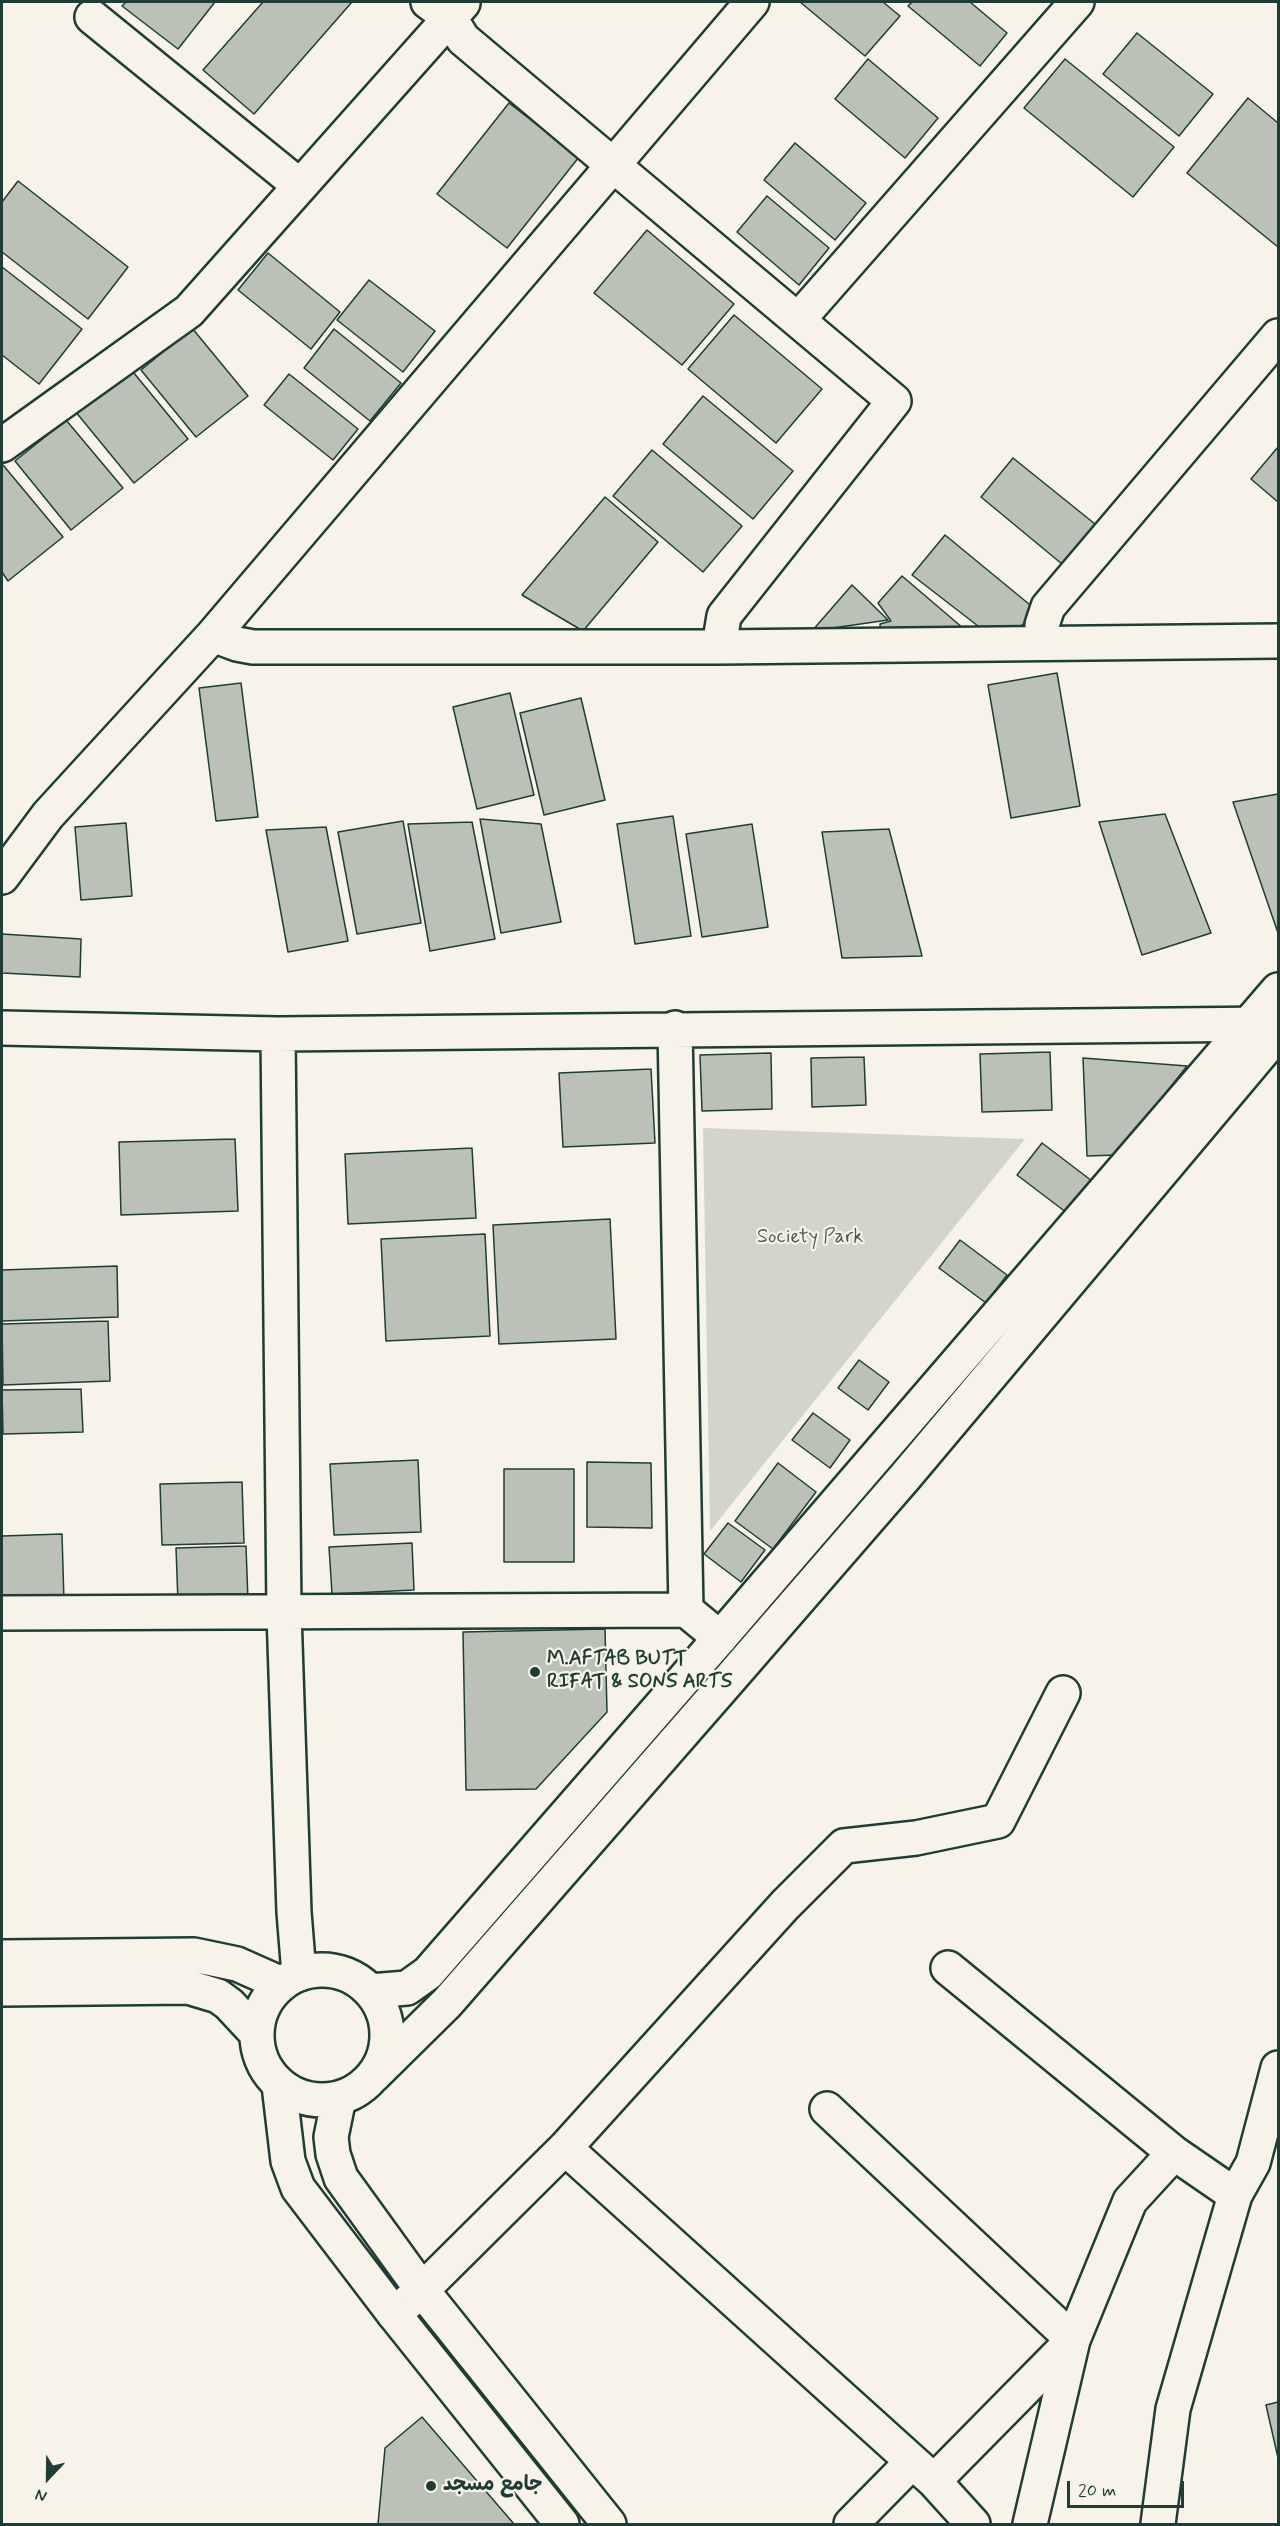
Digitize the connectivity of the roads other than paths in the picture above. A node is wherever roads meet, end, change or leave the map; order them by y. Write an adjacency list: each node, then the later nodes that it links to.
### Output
1 (752, 2): 5 (street)
2 (1077, 2): 7 (street)
3 (447, 7): 5 (street); 6 (street)
4 (92, 17): 6 (street)
5 (614, 165): 7 (street); 10 (street)
6 (300, 186): 9 (street)
7 (798, 320): 13 (street)
8 (1278, 336): 12 (street)
9 (2, 445)
10 (213, 635): 13 (street); 14 (street)
11 (1278, 641): 12 (street)
12 (1044, 643): 13 (street)
13 (719, 646)
14 (2, 878)
15 (1278, 990): 16 (street)
16 (1268, 1027): 18 (street); 23 (street); 26 (street)
17 (2, 1028): 19 (street)
18 (675, 1028): 19 (street); 20 (street)
19 (278, 1034): 22 (street)
20 (686, 1610): 22 (street); 23 (street)
21 (2, 1613): 22 (street)
22 (284, 1613): 29 (street)
23 (720, 1638): 24 (street)
24 (685, 1678): 26 (street); 31 (street)
25 (1063, 1693): 38 (street)
26 (712, 1700): 34 (street)
27 (2, 1957): 29 (street)
28 (948, 1968): 39 (street)
29 (291, 1979): 31 (street); 32 (street)
30 (2, 1989): 32 (street)
31 (369, 1991): 34 (street)
32 (256, 2033): 35 (street)
33 (1278, 2068): 40 (street)
34 (373, 2076): 36 (street)
35 (279, 2085): 36 (street); 42 (street)
36 (339, 2098): 41 (street)
37 (827, 2109): 43 (street)
38 (565, 2148): 41 (street); 44 (street)
39 (1174, 2153): 40 (street); 43 (street)
40 (1235, 2195): 50 (street)
41 (422, 2290): 42 (street); 46 (street)
42 (394, 2314): 45 (street)
43 (1073, 2340): 44 (street); 49 (street)
44 (923, 2472): 47 (street); 48 (street)
45 (562, 2524)
46 (609, 2524)
47 (851, 2524)
48 (973, 2524)
49 (1030, 2524)
50 (1158, 2524)

